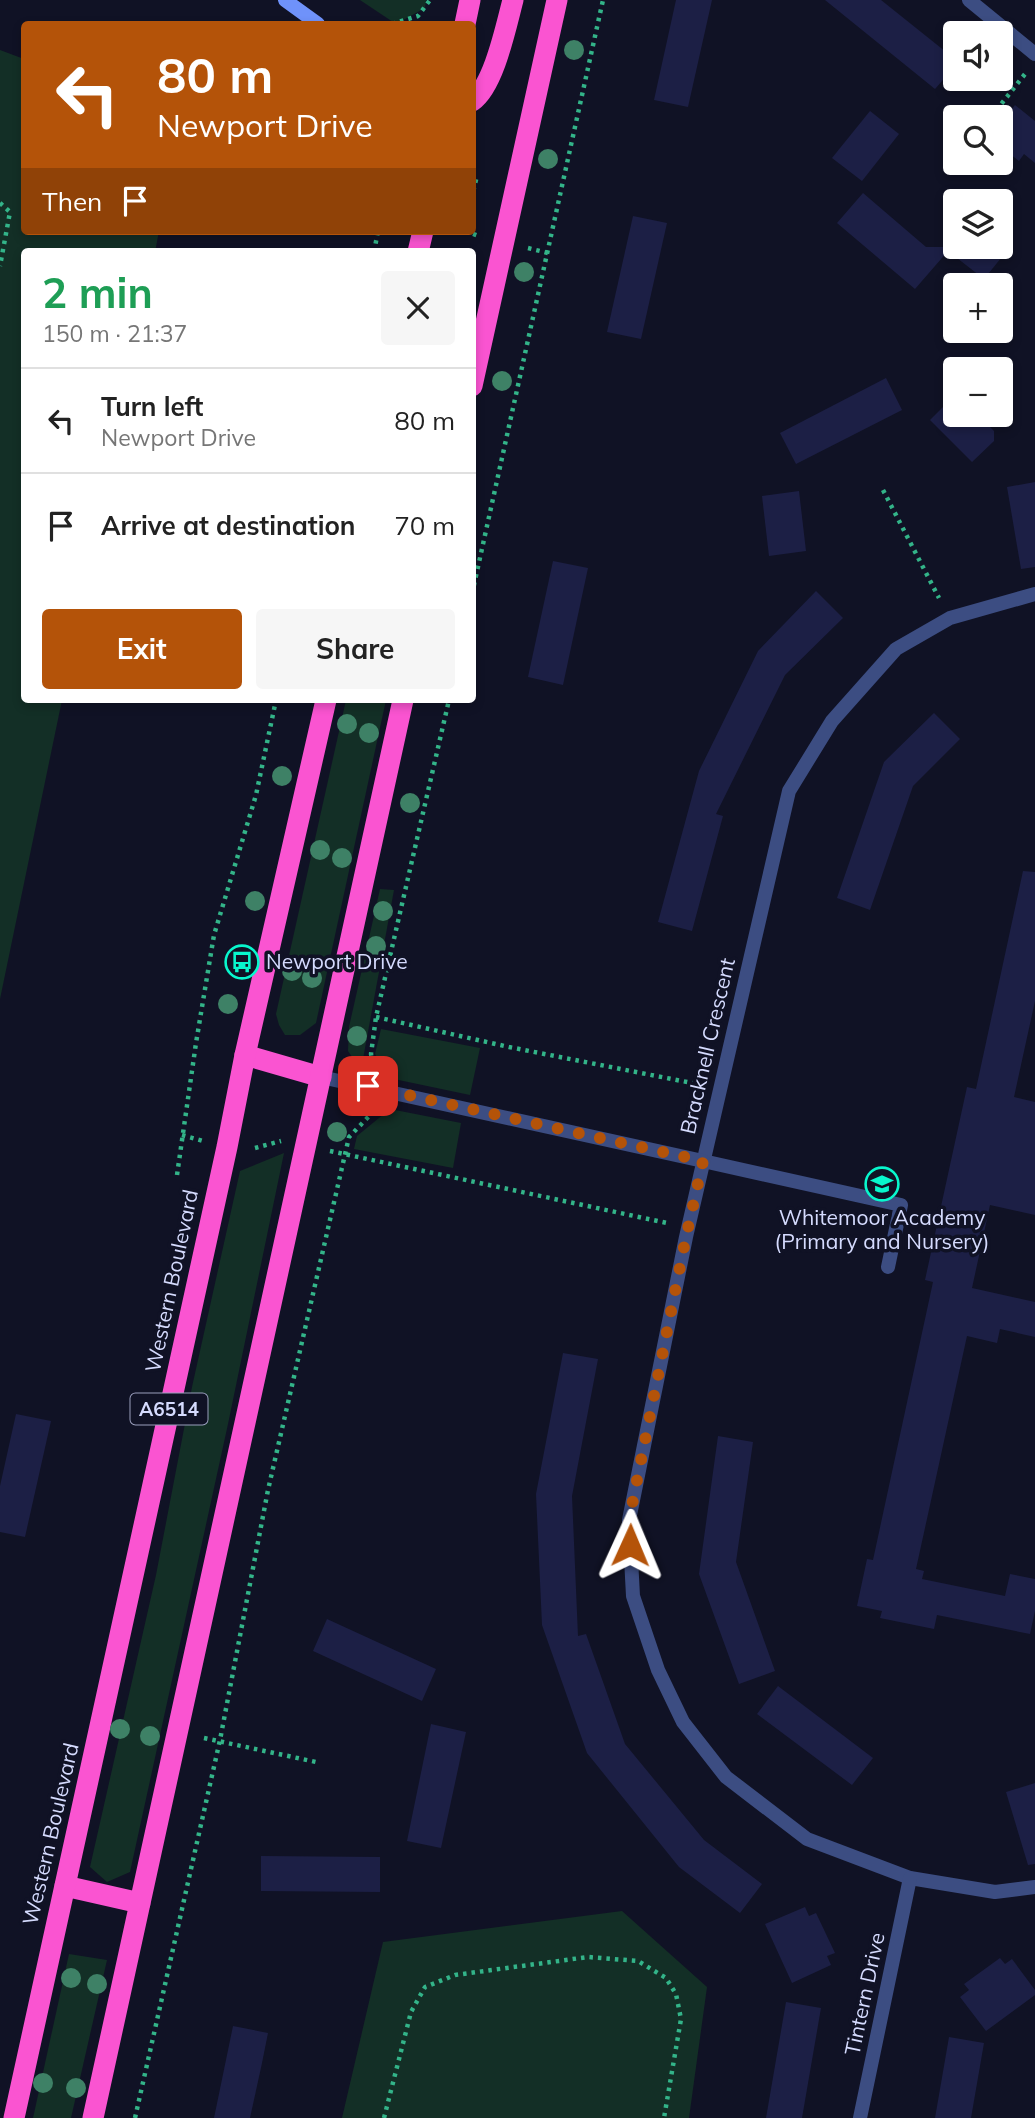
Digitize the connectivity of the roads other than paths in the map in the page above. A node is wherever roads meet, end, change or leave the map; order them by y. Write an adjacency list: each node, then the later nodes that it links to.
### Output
1 (285, 0): 6 (street)
2 (470, 0): 7 (highway)
3 (513, 0): 9 (highway)
4 (557, 0): 10 (highway)
5 (968, 0): 8 (street)
6 (314, 21)
7 (466, 21)
8 (1035, 54)
9 (476, 98)
10 (476, 368)
11 (1035, 594): 16 (street, Bracknell Crescent)
12 (325, 703): 14 (highway, Western Boulevard / A6514)
13 (402, 703): 15 (highway)
14 (245, 1055): 15 (highway); 19 (highway, Western Boulevard / A6514)
15 (321, 1077): 16 (street); 21 (highway)
16 (703, 1161): 17 (street); 18 (street, Bracknell Crescent)
17 (888, 1267)
18 (910, 1878): 20 (street, Bracknell Crescent); 24 (street, Tintern Drive)
19 (65, 1886): 21 (highway); 22 (highway, Western Boulevard / A6514)
20 (1035, 1886)
21 (140, 1903): 23 (highway)
22 (13, 2118)
23 (93, 2118)
24 (860, 2118)

